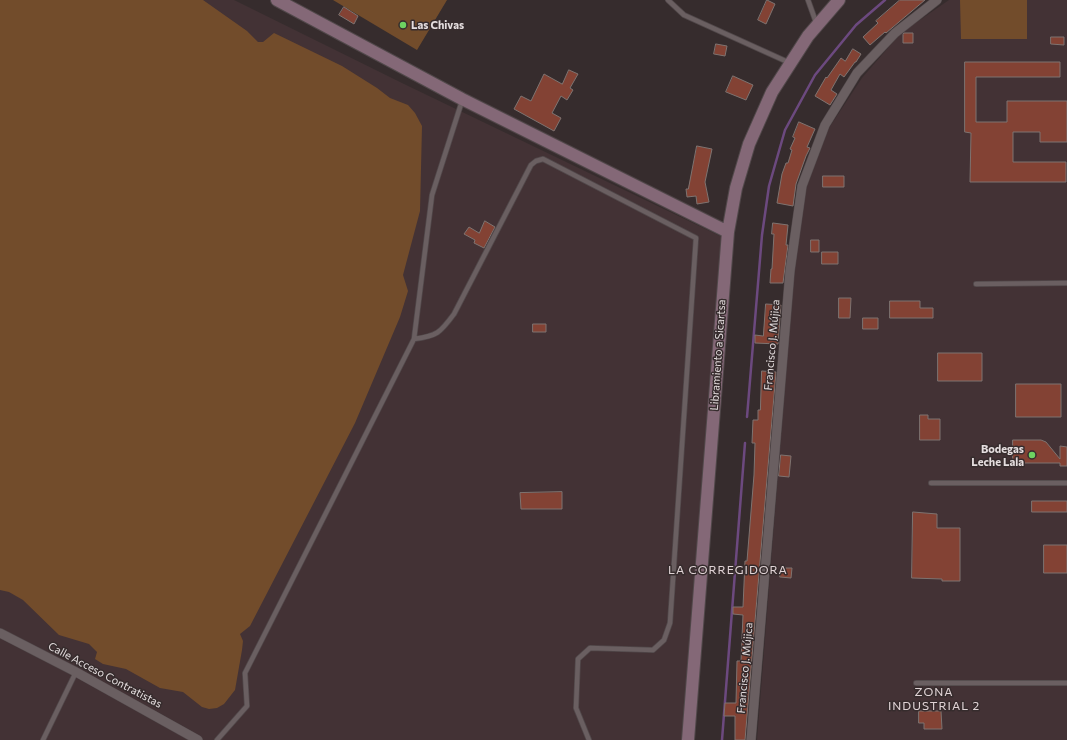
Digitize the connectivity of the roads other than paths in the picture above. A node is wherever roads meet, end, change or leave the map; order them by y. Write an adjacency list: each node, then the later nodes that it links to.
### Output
1 (277, 0): 8 (main road)
2 (668, 0): 7 (lane)
3 (808, 0): 6 (lane)
4 (839, 0): 6 (main road, Libramiento a Sicartsa)
5 (937, 0): 24 (street, Francisco J. Mújica)
6 (817, 25): 7 (main road, Libramiento a Sicartsa)
7 (791, 63): 9 (main road, Libramiento a Sicartsa)
8 (462, 99): 9 (main road); 12 (lane)
9 (728, 232): 23 (main road, Libramiento a Sicartsa)
10 (1067, 283): 11 (lane)
11 (976, 284)
12 (414, 339): 21 (lane); 22 (lane)
13 (930, 483): 14 (lane)
14 (1067, 483)
15 (0, 633): 16 (street, Calle Acceso Contratistas)
16 (76, 672): 19 (lane); 20 (street, Calle Acceso Contratistas)
17 (916, 683): 18 (lane)
18 (1067, 683)
19 (43, 740)
20 (198, 740)
21 (217, 740)
22 (588, 740)
23 (688, 740)
24 (752, 740)

